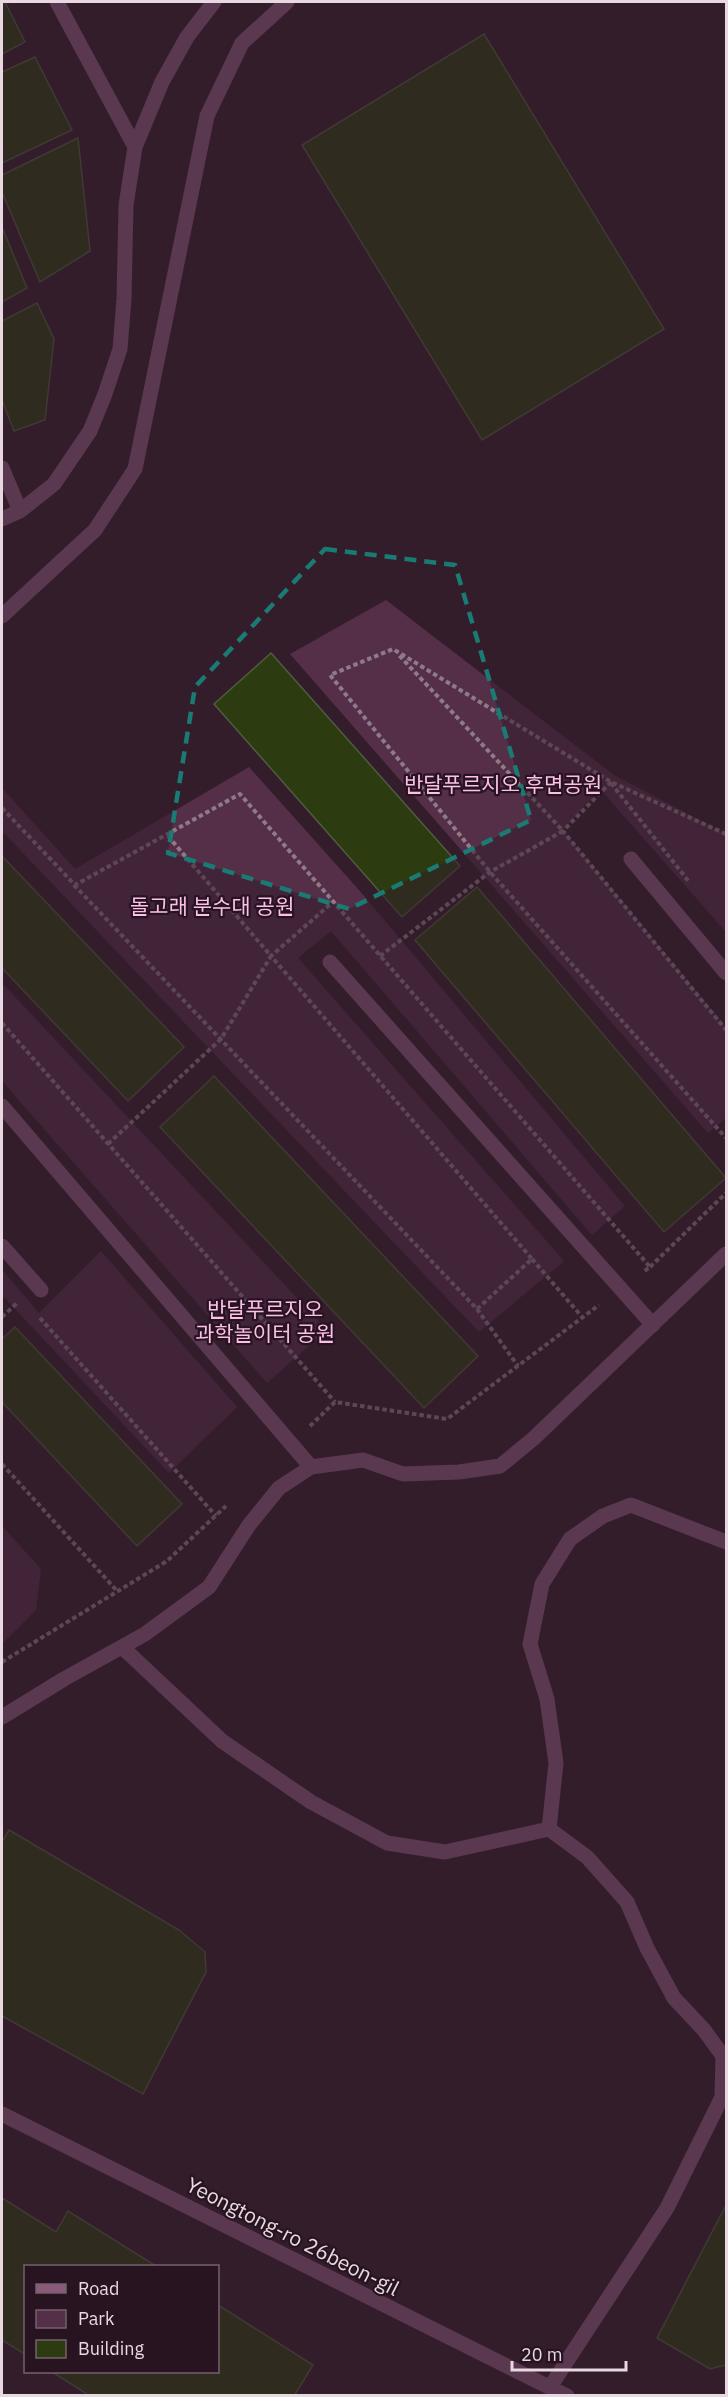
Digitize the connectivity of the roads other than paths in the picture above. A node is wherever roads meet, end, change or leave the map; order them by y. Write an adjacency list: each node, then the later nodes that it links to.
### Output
1 (57, 2): 4 (street)
2 (214, 2): 4 (street)
3 (287, 2): 8 (street)
4 (135, 147): 6 (street)
5 (2, 468): 6 (street)
6 (20, 511): 7 (street)
7 (2, 519)
8 (2, 616)
9 (631, 859): 11 (street)
10 (330, 962): 16 (street)
11 (726, 974)
12 (2, 1106): 17 (street)
13 (2, 1246): 15 (street)
14 (726, 1254): 16 (street)
15 (40, 1290)
16 (653, 1325): 17 (street)
17 (311, 1467): 19 (street)
18 (726, 1542): 21 (street)
19 (122, 1647): 20 (street); 21 (street)
20 (2, 1717)
21 (549, 1829): 23 (street)
22 (2, 2114): 23 (street, Yeongtong-ro 26beon-gil)
23 (550, 2387): 24 (street, Yeongtong-ro 26beon-gil)
24 (567, 2396)

